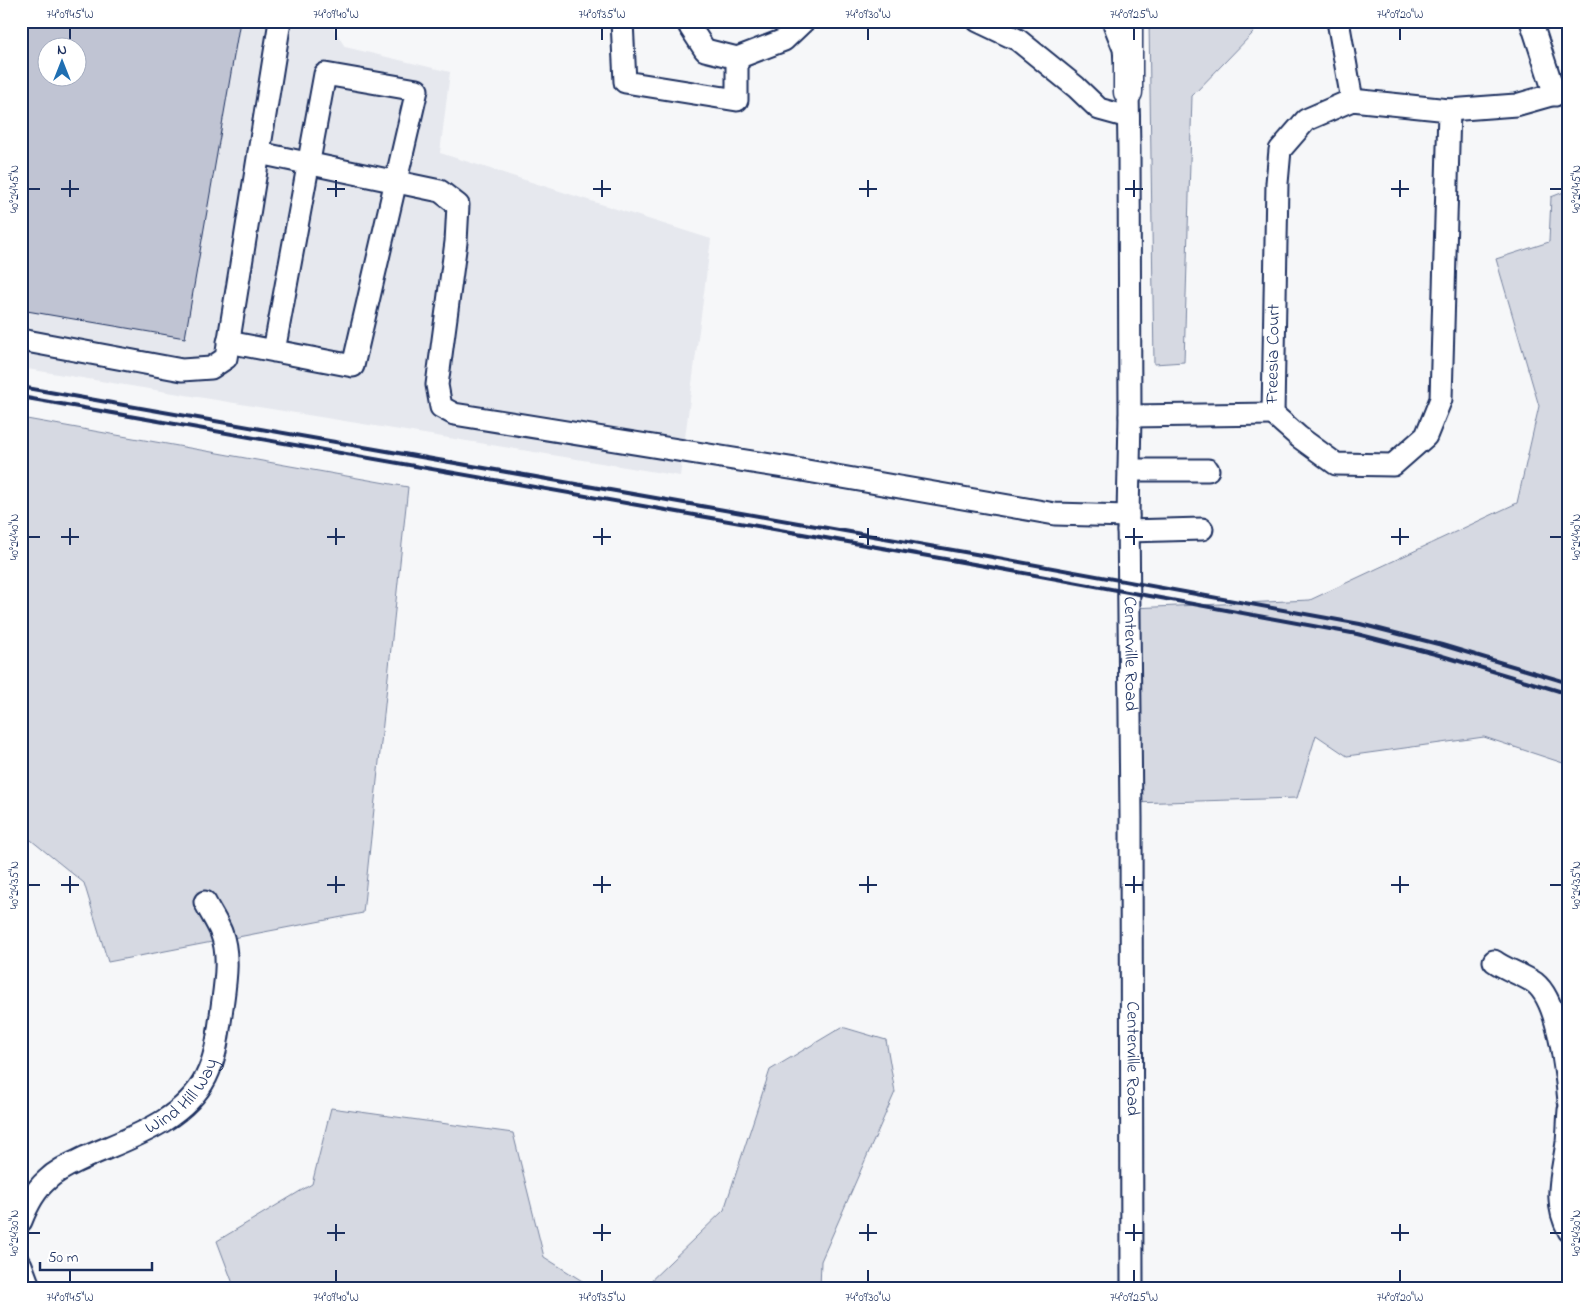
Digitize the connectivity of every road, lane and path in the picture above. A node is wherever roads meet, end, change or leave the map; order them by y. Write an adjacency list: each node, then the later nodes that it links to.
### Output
1 (280, 21): 15 (street)
2 (622, 21): 10 (street)
3 (691, 21): 10 (street)
4 (804, 21): 10 (street)
5 (978, 21): 13 (street)
6 (1113, 21): 13 (street, Centerville Road)
7 (1128, 21): 13 (highway)
8 (1338, 21): 12 (street)
9 (1530, 21): 11 (street)
10 (737, 58)
11 (1562, 92): 14 (street, Freesia Court)
12 (1352, 100): 14 (street, Freesia Court); 21 (street, Freesia Court)
13 (1128, 104): 22 (street, Centerville Road)
14 (1449, 110): 21 (street, Freesia Court)
15 (259, 153): 16 (street); 19 (street)
16 (309, 164): 17 (street); 17 (street); 20 (street)
17 (395, 182): 20 (street); 25 (street)
18 (21, 340): 19 (street)
19 (228, 342): 20 (street)
20 (274, 351)
21 (1273, 414): 22 (street)
22 (1130, 416): 23 (street, Centerville Road)
23 (1129, 470): 24 (street); 25 (street, Centerville Road)
24 (1208, 470)
25 (1128, 524): 26 (street); 35 (street, Centerville Road)
26 (1202, 529)
27 (205, 902): 31 (street, Wind Hill Way)
28 (1494, 961): 29 (street)
29 (1569, 1101)
30 (1569, 1110): 32 (street)
31 (21, 1221)
32 (1569, 1231)
33 (21, 1265): 34 (street)
34 (30, 1289)
35 (1132, 1289)

